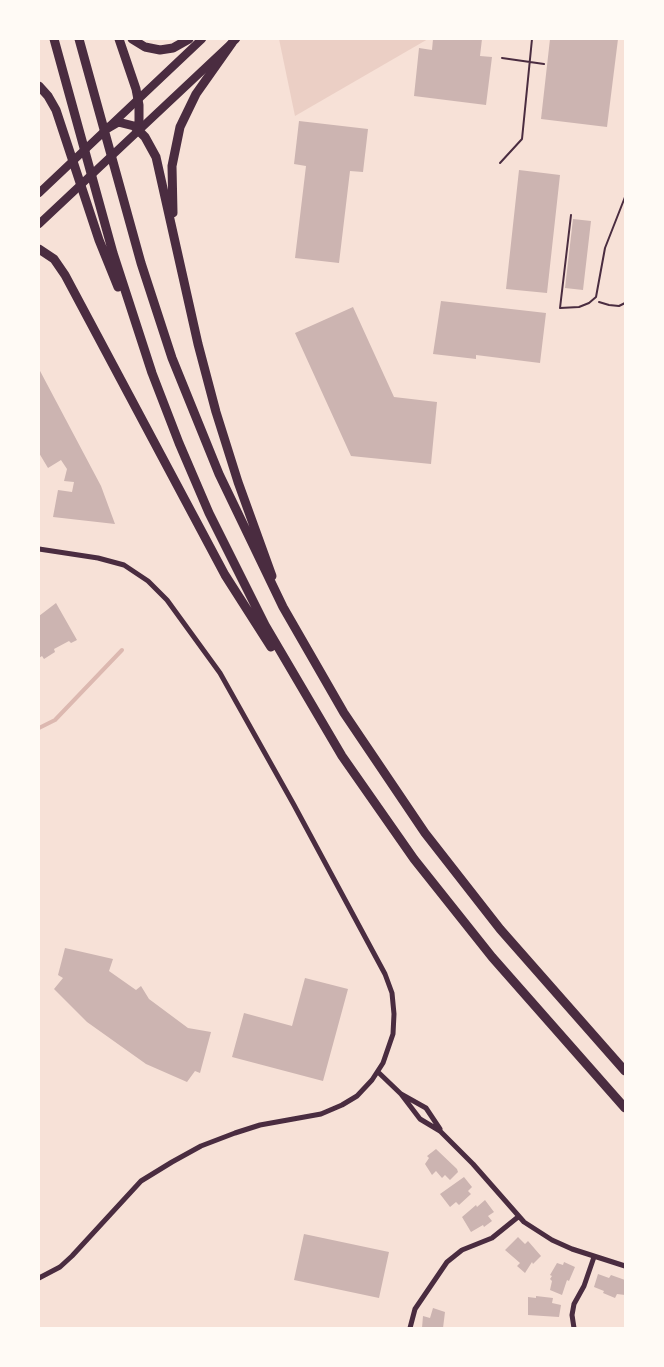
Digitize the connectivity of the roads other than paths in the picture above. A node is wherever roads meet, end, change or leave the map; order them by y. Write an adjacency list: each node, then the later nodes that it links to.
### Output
1 (54, 39): 23 (highway)
2 (79, 39): 25 (highway)
3 (119, 39): 13 (highway)
4 (132, 39): 5 (highway)
5 (189, 39)
6 (202, 39): 13 (main road)
7 (532, 39): 10 (lane)
8 (234, 41): 15 (main road); 21 (highway)
9 (502, 58): 10 (lane)
10 (530, 62): 11 (lane); 16 (lane)
11 (544, 64)
12 (39, 86): 23 (highway)
13 (138, 99): 14 (main road); 15 (highway)
14 (106, 129): 15 (highway); 17 (main road)
15 (139, 130): 20 (main road); 21 (highway)
16 (500, 163)
17 (39, 192)
18 (625, 197): 19 (lane)
19 (571, 215)
20 (39, 224)
21 (174, 237): 25 (highway)
22 (39, 249): 26 (highway)
23 (144, 349): 26 (highway)
24 (39, 549): 28 (street)
25 (283, 607): 27 (highway)
26 (302, 691): 30 (highway)
27 (625, 1071)
28 (378, 1072): 29 (street); 35 (street)
29 (401, 1094): 31 (street); 31 (street)
30 (625, 1108)
31 (440, 1131): 32 (street)
32 (518, 1217): 33 (street); 36 (street)
33 (594, 1257): 34 (street); 37 (street)
34 (625, 1266)
35 (39, 1278)
36 (410, 1328)
37 (574, 1328)

